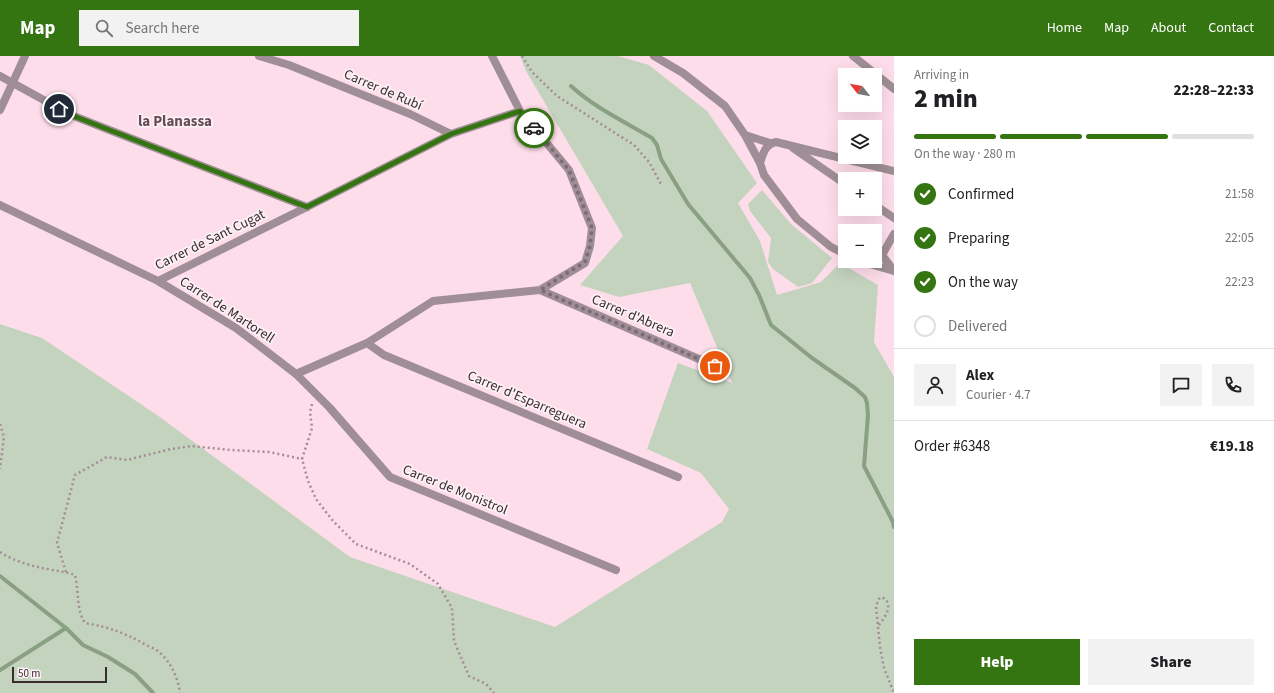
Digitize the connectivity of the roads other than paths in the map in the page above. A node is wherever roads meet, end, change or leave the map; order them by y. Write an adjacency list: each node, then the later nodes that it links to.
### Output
1 (26, 56): 7 (street)
2 (259, 56): 11 (street, Carrer de Rubí)
3 (492, 56): 10 (street)
4 (654, 56): 12 (street)
5 (853, 56): 8 (street)
6 (0, 76): 7 (street)
7 (13, 83): 9 (street); 19 (street)
8 (894, 89)
9 (0, 110)
10 (520, 111): 11 (street, Carrer de Sant Cugat); 28 (street)
11 (451, 134): 19 (street, Carrer de Sant Cugat)
12 (745, 135): 13 (street); 15 (street)
13 (770, 143): 14 (street); 15 (street)
14 (788, 144): 16 (street); 17 (street)
15 (760, 164): 23 (street)
16 (894, 171)
17 (838, 179)
18 (0, 205): 27 (street, Carrer de Sant Cugat)
19 (307, 207): 27 (street, Carrer de Sant Cugat)
20 (882, 209): 21 (street)
21 (894, 218)
22 (894, 234): 24 (street)
23 (838, 250)
24 (882, 254): 26 (street)
25 (882, 268): 26 (street)
26 (894, 271)
27 (158, 281): 31 (street, Carrer de Martorell)
28 (540, 290): 29 (street); 30 (street, Carrer d'Abrera)
29 (367, 343): 31 (street); 32 (street, Carrer d'Esparreguera)
30 (715, 366)
31 (296, 374): 33 (street, Carrer de Monistrol)
32 (678, 477)
33 (616, 570)

